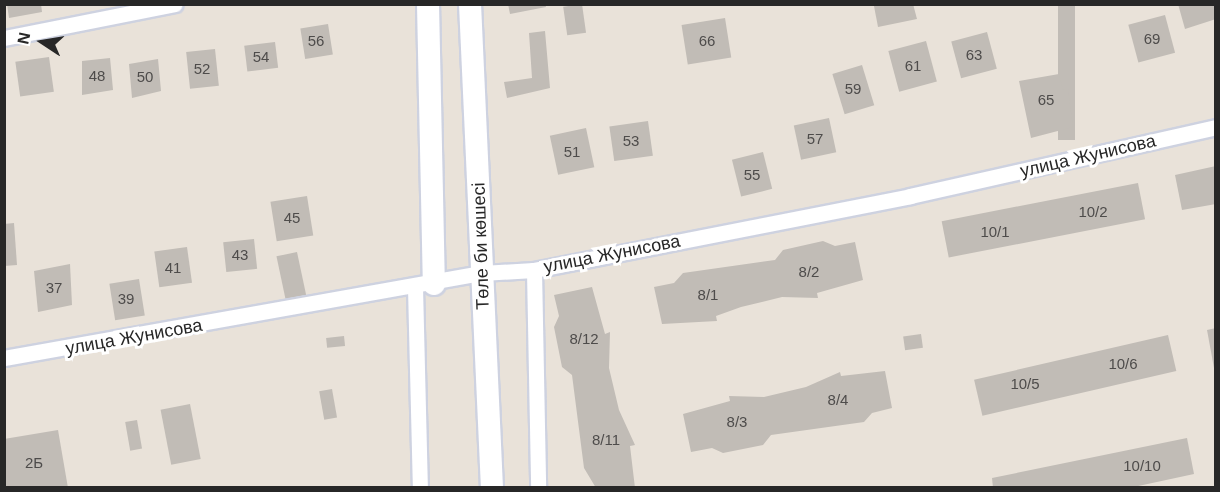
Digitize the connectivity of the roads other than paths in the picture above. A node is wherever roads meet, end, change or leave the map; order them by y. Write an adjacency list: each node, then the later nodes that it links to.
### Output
1 (175, 4): 4 (street)
2 (428, 4): 8 (main road)
3 (470, 4): 7 (main road, Төле би көшесі)
4 (4, 38)
5 (1215, 127): 6 (street, улица Жунисова)
6 (534, 270): 7 (street, улица Жунисова); 12 (street)
7 (482, 273): 8 (street, улица Жунисова); 11 (main road, Төле би көшесі)
8 (425, 286): 9 (street, улица Жунисова); 10 (street)
9 (4, 358)
10 (420, 488)
11 (492, 488)
12 (538, 488)

